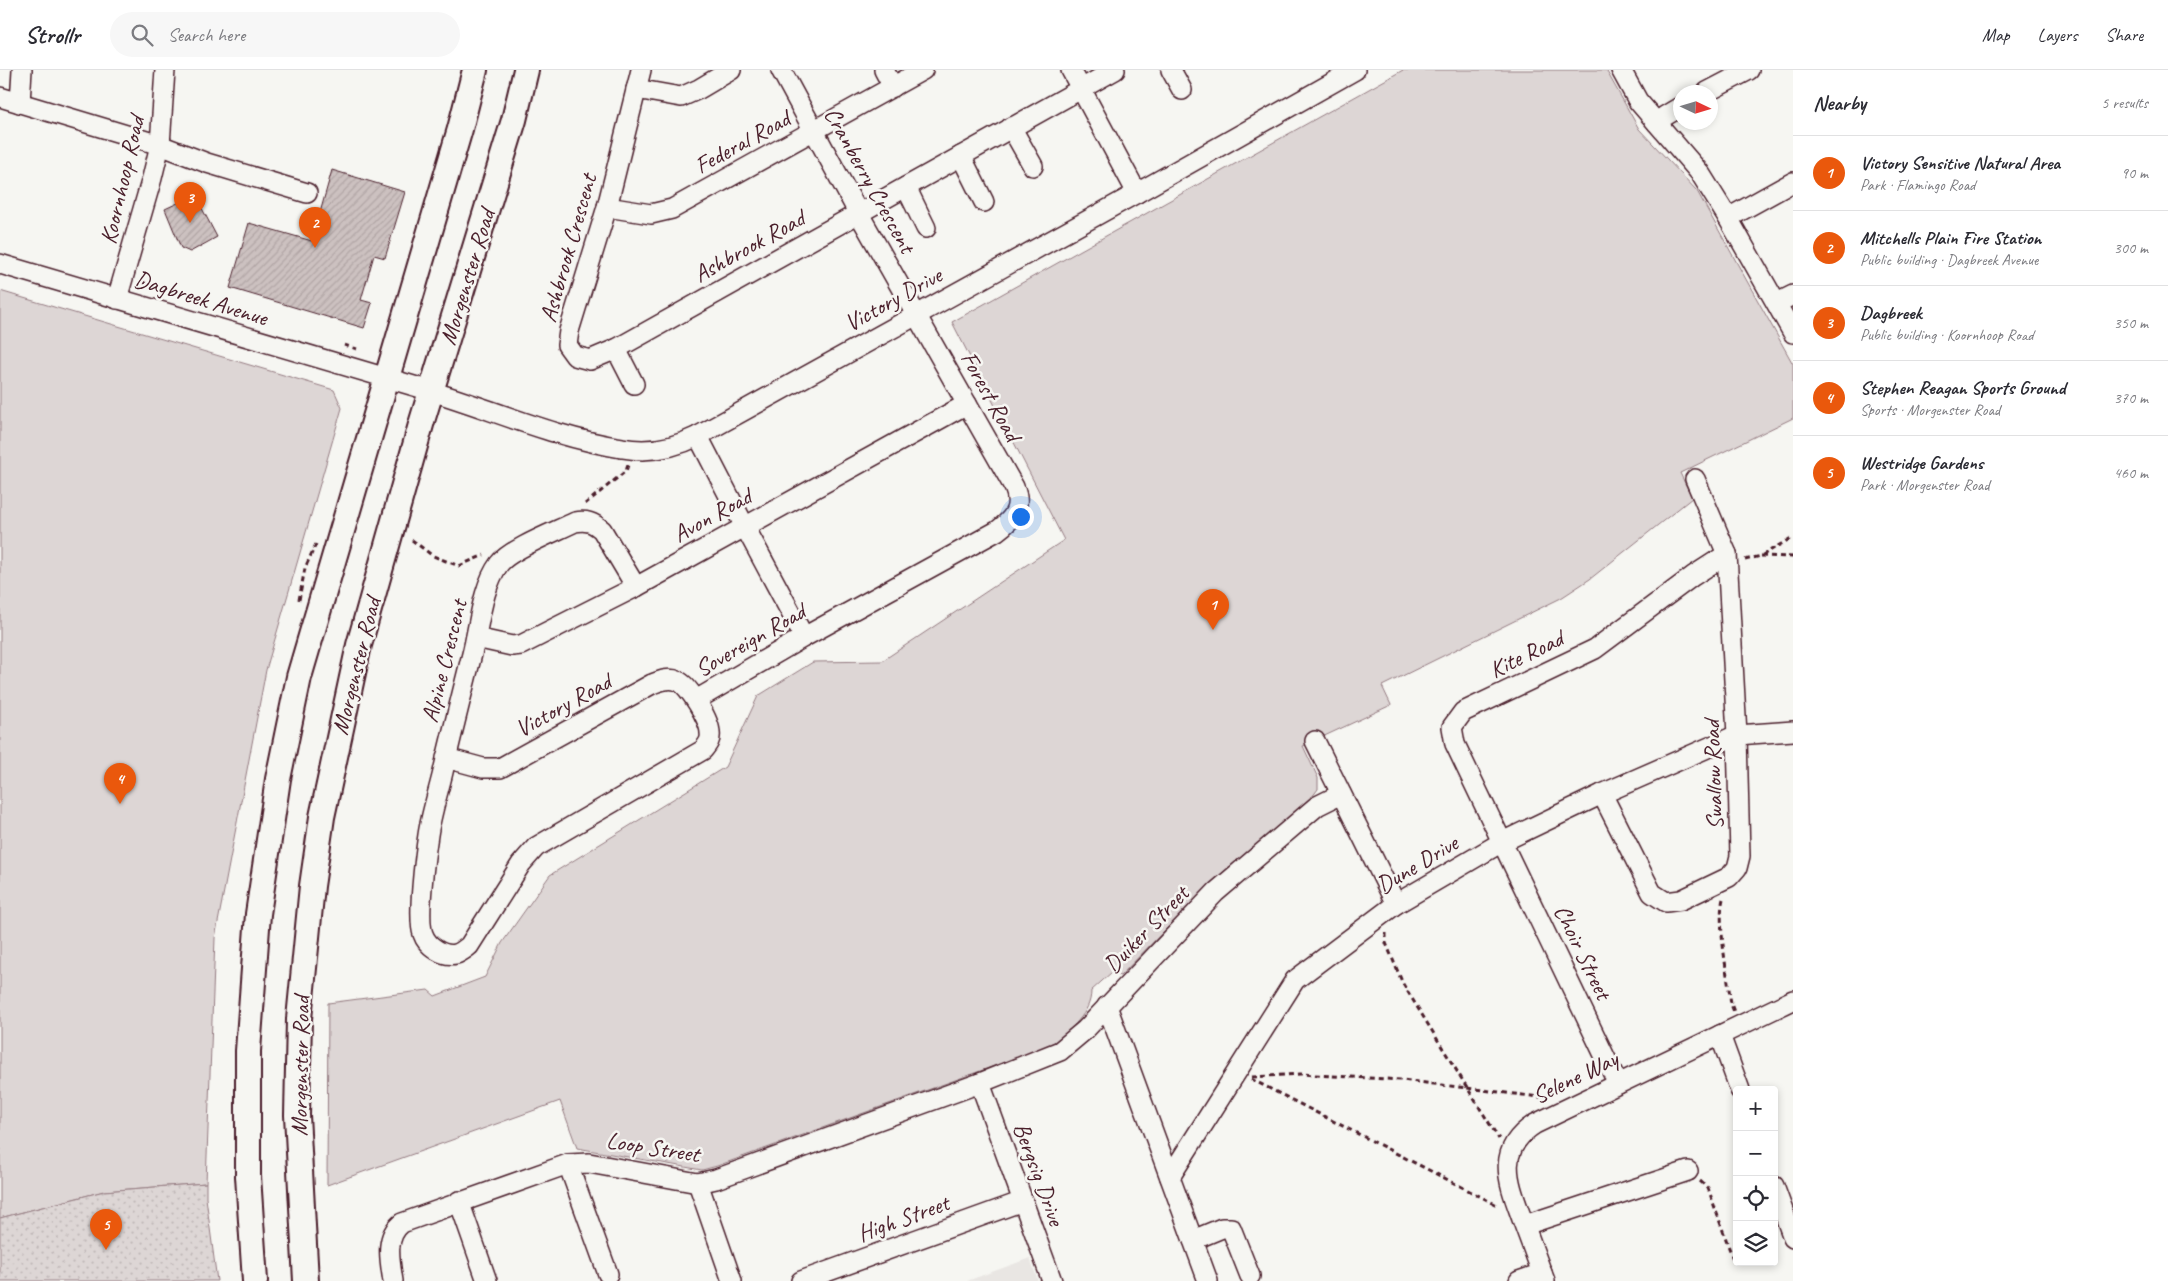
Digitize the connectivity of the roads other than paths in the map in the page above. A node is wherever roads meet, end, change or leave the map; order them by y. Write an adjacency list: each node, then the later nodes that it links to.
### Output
1 (22, 70): 22 (street)
2 (165, 70): 27 (street, Koornhoop Road)
3 (475, 70): 45 (main road, Morgenster Road)
4 (526, 70): 47 (main road, Morgenster Road)
5 (641, 70): 18 (street, Ashbrook Crescent)
6 (731, 70): 18 (street)
7 (781, 70): 26 (street, Cranberry Crescent)
8 (884, 70): 17 (street)
9 (923, 70): 17 (street, Federal Road)
10 (1071, 70): 19 (street)
11 (1116, 70): 19 (street, Ashbrook Road)
12 (1171, 70): 20 (street)
13 (1355, 70): 33 (street, Victory Drive)
14 (1621, 70): 24 (street)
15 (1749, 70): 16 (street)
16 (1718, 86)
17 (893, 87): 26 (street, Federal Road)
18 (636, 89): 35 (street, Ashbrook Crescent)
19 (1081, 89): 25 (street, Ashbrook Road); 33 (street)
20 (1182, 90)
21 (0, 97): 22 (street)
22 (20, 103): 27 (street)
23 (1673, 111): 24 (street)
24 (1657, 123): 37 (street)
25 (1011, 127): 28 (street, Ashbrook Road); 29 (street)
26 (814, 131): 35 (street, Federal Road); 36 (street, Cranberry Crescent)
27 (160, 145): 32 (street); 40 (street, Koornhoop Road)
28 (961, 156): 31 (street, Ashbrook Road); 34 (street)
29 (1033, 166)
30 (1793, 182): 37 (street)
31 (906, 187): 36 (street, Ashbrook Road); 38 (street)
32 (307, 193)
33 (1137, 193): 42 (street, Victory Drive)
34 (984, 202)
35 (607, 207): 44 (street, Ashbrook Crescent)
36 (858, 214): 42 (street, Cranberry Crescent); 44 (street, Ashbrook Road)
37 (1728, 218): 41 (street)
38 (926, 228)
39 (0, 264): 40 (street, Dagbreek Avenue)
40 (118, 299): 45 (street, Dagbreek Avenue)
41 (1785, 299): 43 (street)
42 (917, 314): 48 (street, Forest Road); 49 (street, Victory Drive)
43 (1793, 333)
44 (616, 349): 46 (street)
45 (388, 378): 47 (street, Dagbreek Avenue); 86 (main road, Morgenster Road)
46 (634, 384)
47 (432, 391): 49 (street, Victory Drive); 87 (main road, Morgenster Road)
48 (967, 404): 51 (street, Forest Road); 52 (street, Avon Road)
49 (698, 436): 52 (street)
50 (1695, 479): 53 (street, Swallow Road)
51 (1018, 504): 55 (street, Sovereign Road)
52 (744, 526): 54 (street, Avon Road); 55 (street)
53 (1727, 559): 59 (street, Swallow Road); 64 (street, Kite Road)
54 (636, 587): 56 (street, Avon Road); 56 (street, Alpine Crescent)
55 (804, 637): 57 (street, Sovereign Road)
56 (476, 638): 61 (street, Alpine Crescent)
57 (696, 700): 61 (street, Victory Road); 66 (street, Sovereign Road)
58 (1793, 731): 59 (street, Dune Drive)
59 (1737, 735): 63 (street, Dune Drive); 63 (street, Swallow Road)
60 (1315, 741): 62 (street)
61 (446, 758): 66 (street, Alpine Crescent)
62 (1341, 794): 65 (street); 68 (street, Duiker Street)
63 (1602, 794): 64 (street, Dune Drive)
64 (1502, 842): 65 (street, Dune Drive); 71 (street, Choir Street)
65 (1390, 908): 75 (street, Dune Drive)
66 (434, 948)
67 (1793, 1000): 69 (street, Selene Way)
68 (1107, 1006): 70 (street, Duiker Street); 75 (street)
69 (1720, 1035): 71 (street, Selene Way); 72 (street)
70 (980, 1083): 76 (street, Loop Street); 79 (street, Bergsig Drive)
71 (1618, 1084): 80 (street, Selene Way)
72 (1739, 1086)
73 (568, 1164): 76 (street, Loop Street); 78 (street, Loop Street); 83 (street)
74 (1688, 1170): 80 (street)
75 (1170, 1176): 82 (street)
76 (698, 1182): 90 (street)
77 (1778, 1197): 81 (street)
78 (459, 1201): 88 (street, Loop Street); 89 (street)
79 (1023, 1201): 91 (street, High Street); 92 (street, Bergsig Drive)
80 (1524, 1225): 85 (street, Selene Way)
81 (1793, 1238)
82 (1193, 1240): 84 (street); 93 (street)
83 (608, 1274)
84 (1250, 1276)
85 (1543, 1277): 94 (street)
86 (255, 1281)
87 (306, 1281)
88 (393, 1281)
89 (487, 1281)
90 (732, 1281)
91 (800, 1281)
92 (1052, 1281)
93 (1208, 1281)
94 (1520, 1281)

